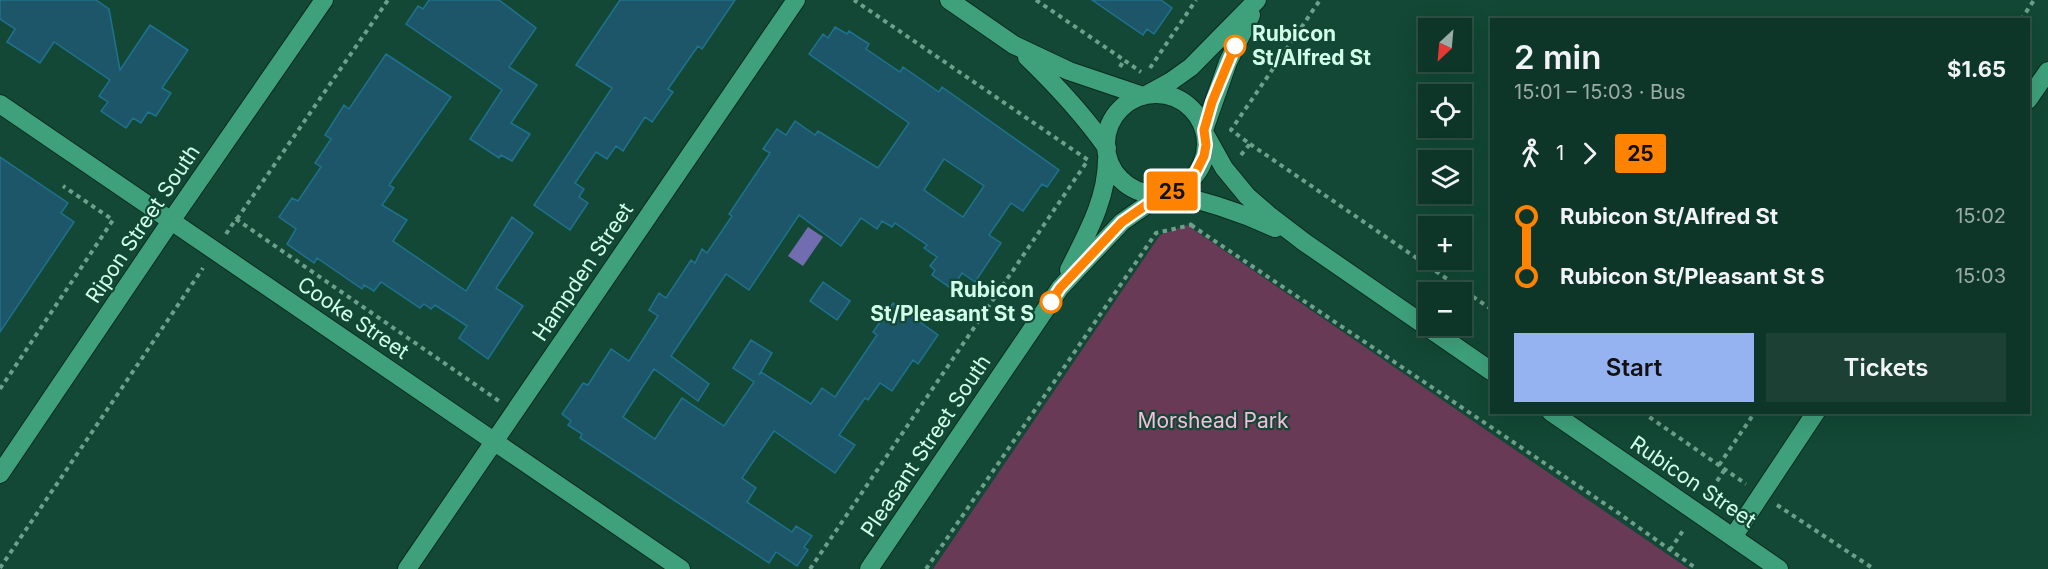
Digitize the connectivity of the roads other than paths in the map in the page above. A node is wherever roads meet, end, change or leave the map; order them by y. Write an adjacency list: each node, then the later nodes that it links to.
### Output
1 (324, 0): 13 (street, Ripon Street South)
2 (796, 0): 19 (street, Hampden Street)
3 (949, 0): 5 (street)
4 (1258, 0): 7 (street); 10 (street)
5 (1014, 45): 7 (street); 11 (street)
6 (2048, 71): 8 (street)
7 (1145, 96): 10 (street); 11 (street)
8 (2030, 97)
9 (0, 104): 13 (street, Cooke Street)
10 (1204, 132): 12 (street); 14 (street)
11 (1107, 151): 12 (street); 15 (street, Pleasant Street South)
12 (1164, 193): 14 (street); 15 (street, Pleasant Street South)
13 (171, 221): 19 (street, Cooke Street); 20 (street, Ripon Street South)
14 (1304, 242): 16 (street)
15 (1060, 288): 24 (street, Pleasant Street South)
16 (1490, 370)
17 (1554, 414): 21 (street, Rubicon Street)
18 (1815, 414): 21 (street)
19 (494, 441): 22 (street, Hampden Street); 23 (street, Cooke Street)
20 (0, 474)
21 (1733, 537): 25 (street, Rubicon Street)
22 (407, 569)
23 (681, 569)
24 (869, 569)
25 (1779, 569)

